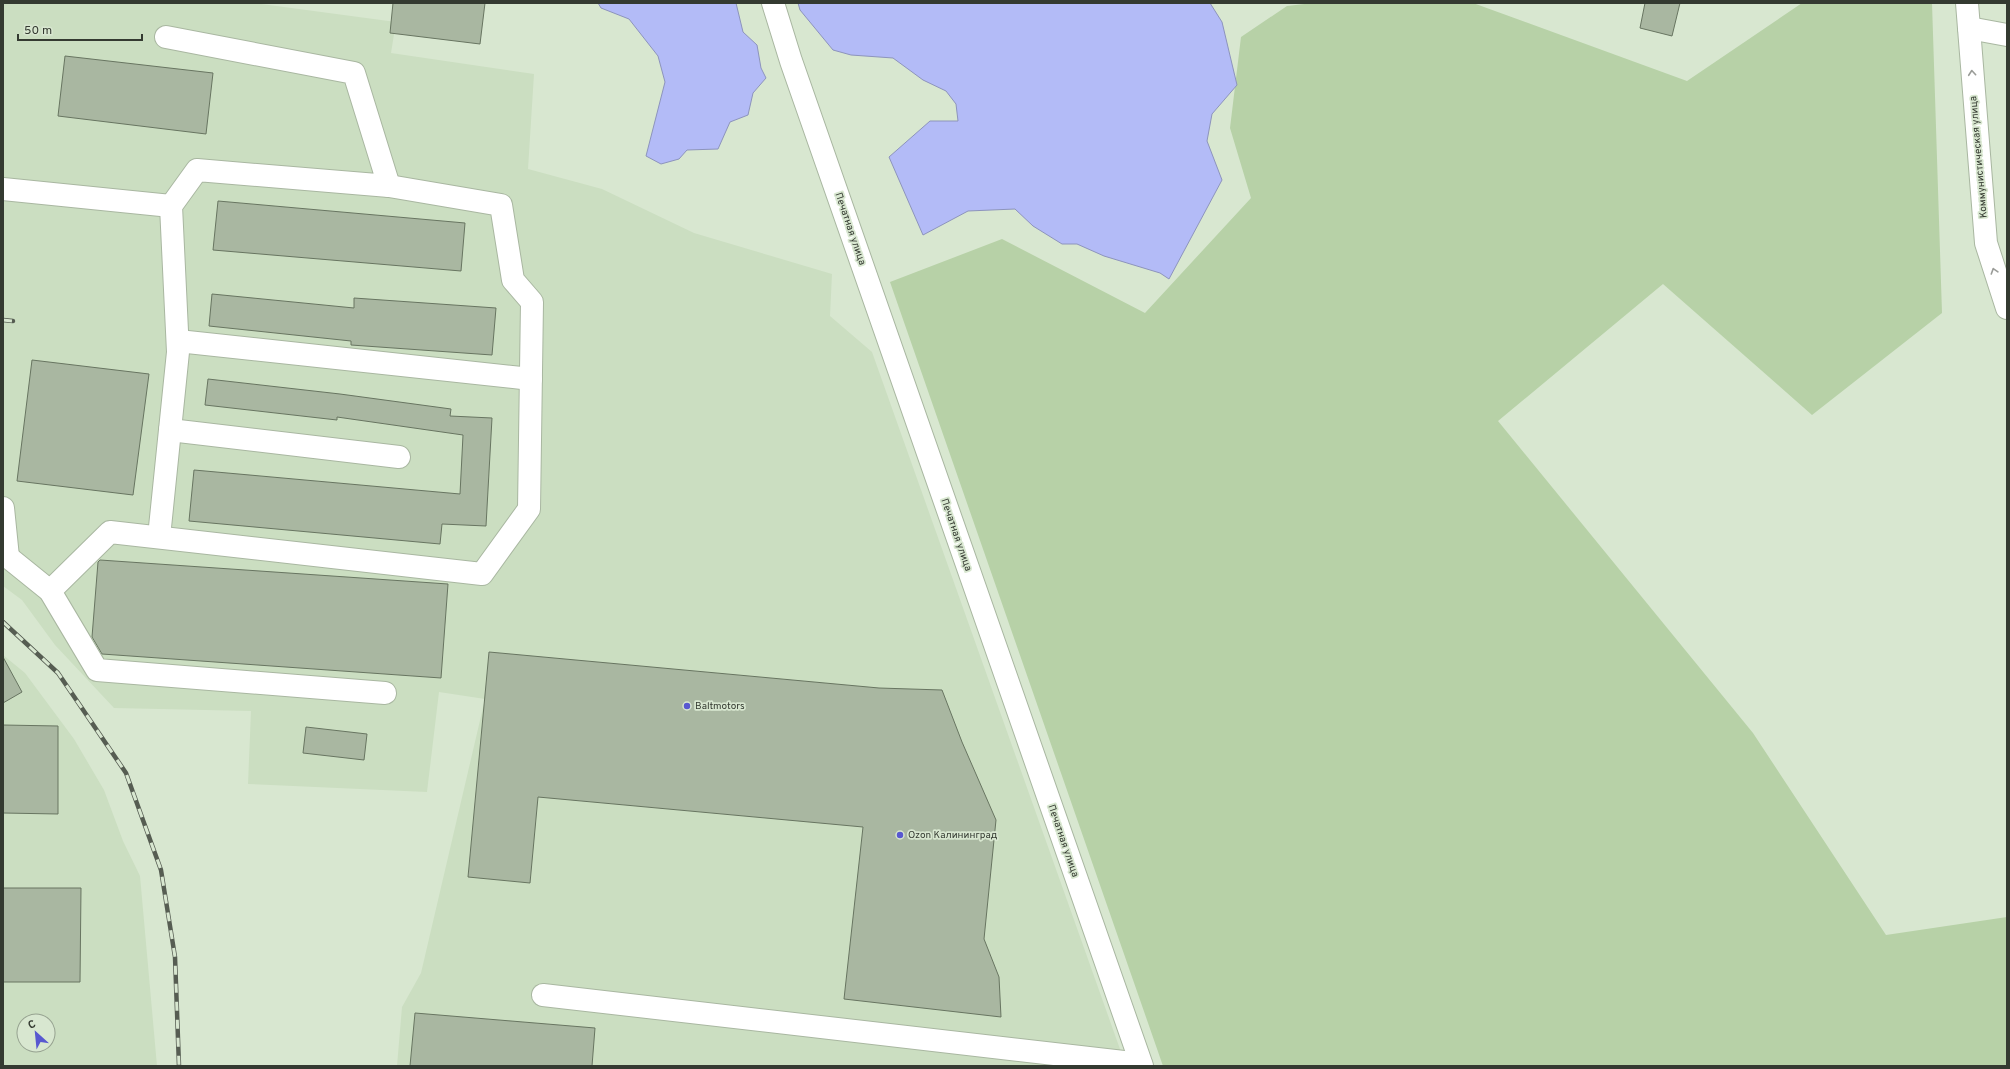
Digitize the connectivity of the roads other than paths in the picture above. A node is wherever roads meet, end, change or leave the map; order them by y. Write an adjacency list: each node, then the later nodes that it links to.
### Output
1 (773, 3): 20 (street, Печатная улица)
2 (1967, 3): 3 (street, Коммунистическая улица)
3 (1969, 28): 4 (street); 9 (street, Коммунистическая улица, one-way to 3)
4 (2007, 35)
5 (166, 37): 6 (street)
6 (389, 186): 8 (street); 11 (street)
7 (3, 189): 8 (street)
8 (171, 206): 10 (street)
9 (2007, 308)
10 (178, 340): 11 (street); 12 (street)
11 (531, 379): 15 (street)
12 (170, 430): 13 (street); 15 (street)
13 (399, 457)
14 (3, 508): 16 (street)
15 (159, 537): 17 (street)
16 (5, 555): 17 (street)
17 (50, 591): 18 (street)
18 (385, 693)
19 (543, 995): 20 (street)
20 (1141, 1065)

